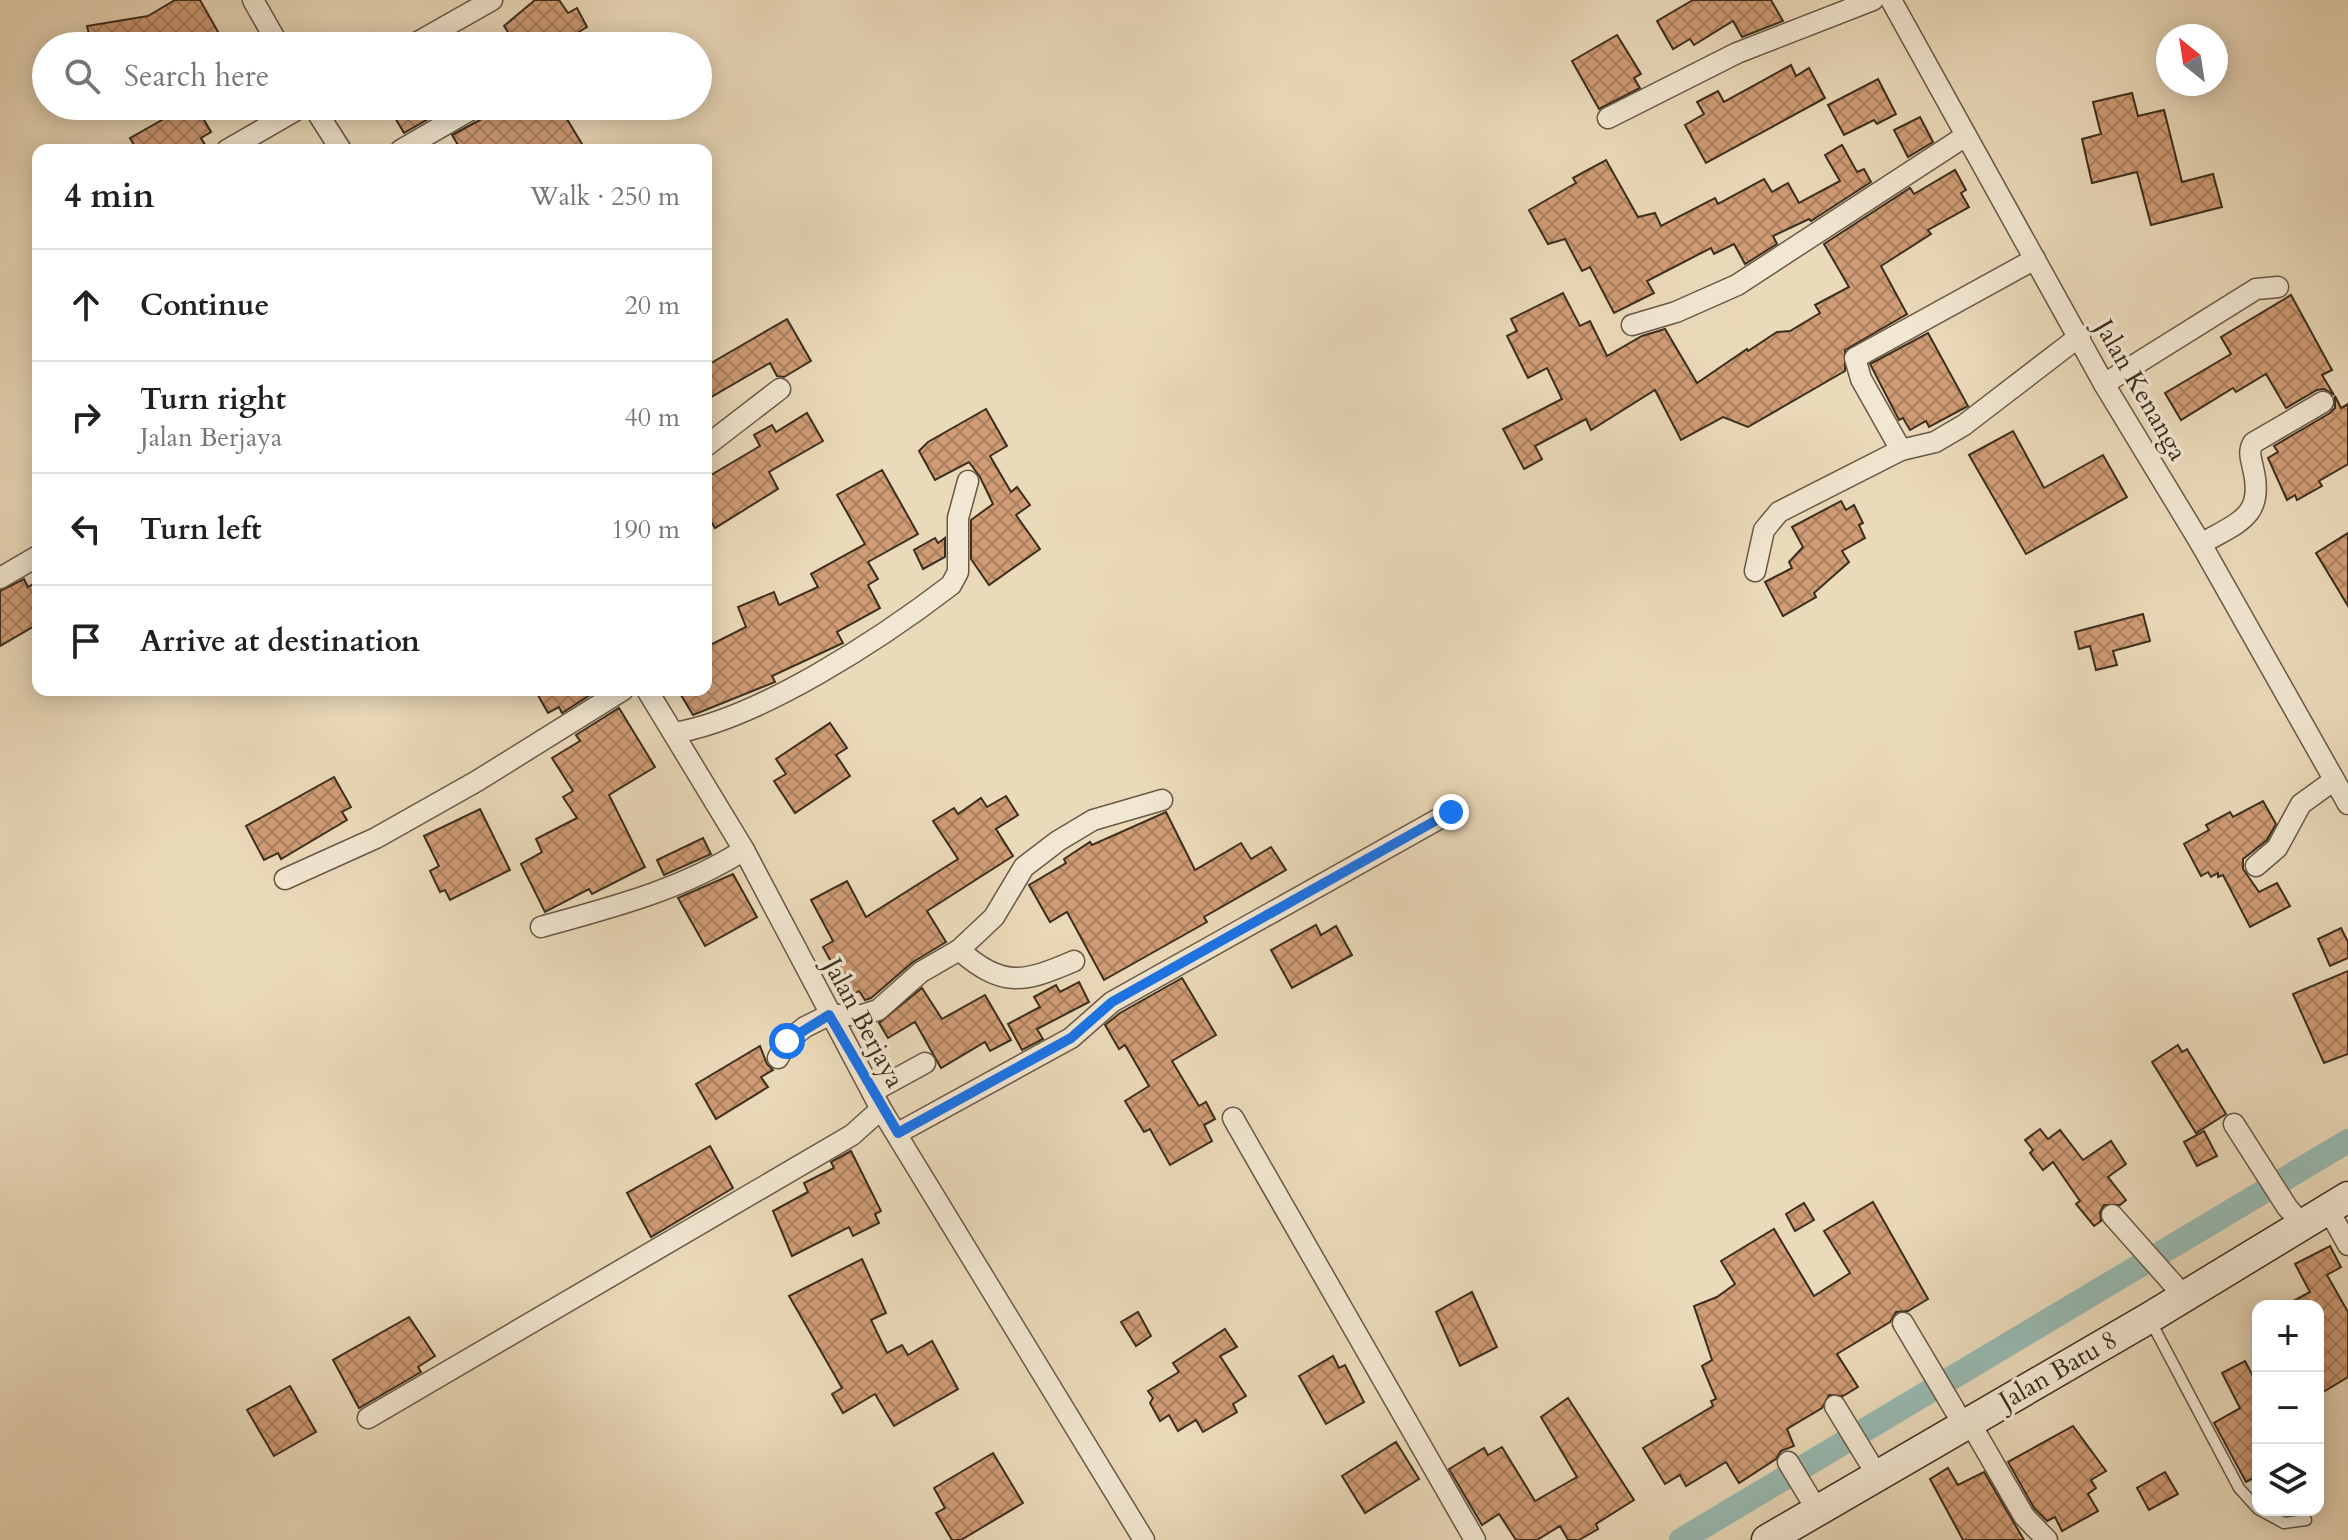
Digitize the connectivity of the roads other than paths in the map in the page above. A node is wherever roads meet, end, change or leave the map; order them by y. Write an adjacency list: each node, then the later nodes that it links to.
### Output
1 (253, 0): 5 (street)
2 (492, 0): 6 (street)
3 (1873, 0): 7 (street)
4 (1891, 0): 11 (street, Jalan Kenanga)
5 (271, 32)
6 (436, 32)
7 (1608, 118)
8 (279, 120): 12 (street)
9 (322, 120): 13 (street)
10 (453, 120): 14 (street)
11 (1964, 137): 15 (street, Jalan Kenanga); 17 (street)
12 (237, 144)
13 (337, 144)
14 (411, 144)
15 (2035, 259): 18 (street, Jalan Kenanga); 23 (street)
16 (2278, 287): 19 (street)
17 (1632, 325)
18 (2080, 336): 19 (street, Jalan Kenanga); 23 (street)
19 (2104, 384): 25 (street, Jalan Kenanga)
20 (780, 389): 22 (street)
21 (2323, 402): 25 (street)
22 (712, 441)
23 (1901, 450): 27 (street)
24 (968, 481): 31 (street)
25 (2201, 544): 32 (street, Jalan Kenanga)
26 (32, 559): 28 (street)
27 (1755, 571)
28 (0, 578)
29 (613, 696): 38 (street)
30 (651, 696): 31 (street, Jalan Berjaya)
31 (674, 733): 36 (street, Jalan Berjaya)
32 (2333, 781): 34 (street, Jalan Kenanga); 37 (street)
33 (1162, 800): 40 (street)
34 (2348, 804)
35 (1451, 812): 48 (street)
36 (744, 850): 39 (street); 42 (street, Jalan Berjaya)
37 (2256, 866)
38 (285, 879)
39 (541, 927)
40 (959, 950): 41 (street); 42 (street)
41 (1074, 961)
42 (829, 1015): 43 (street); 45 (street, Jalan Berjaya)
43 (778, 1058)
44 (925, 1063): 45 (street)
45 (876, 1100): 48 (street, Jalan Berjaya); 57 (street)
46 (1233, 1118): 66 (street)
47 (2234, 1124): 51 (street)
48 (898, 1133): 65 (street, Jalan Berjaya)
49 (2338, 1203): 51 (street, Jalan Batu 8); 52 (street)
50 (2112, 1215): 53 (street)
51 (2294, 1216): 53 (street, Jalan Batu 8)
52 (2348, 1245)
53 (2176, 1285): 54 (street, Jalan Batu 8)
54 (2149, 1318): 58 (street, Jalan Batu 8); 61 (lane)
55 (1903, 1323): 58 (street)
56 (1835, 1406): 60 (street)
57 (368, 1418)
58 (1966, 1423): 60 (street, Jalan Batu 8); 68 (street)
59 (1788, 1462): 62 (street)
60 (1871, 1464): 62 (street, Jalan Batu 8)
61 (2252, 1502)
62 (1817, 1510): 67 (street, Jalan Batu 8)
63 (2272, 1516): 64 (lane)
64 (2306, 1520)
65 (1144, 1540)
66 (1475, 1540)
67 (1767, 1540)
68 (2047, 1540)

